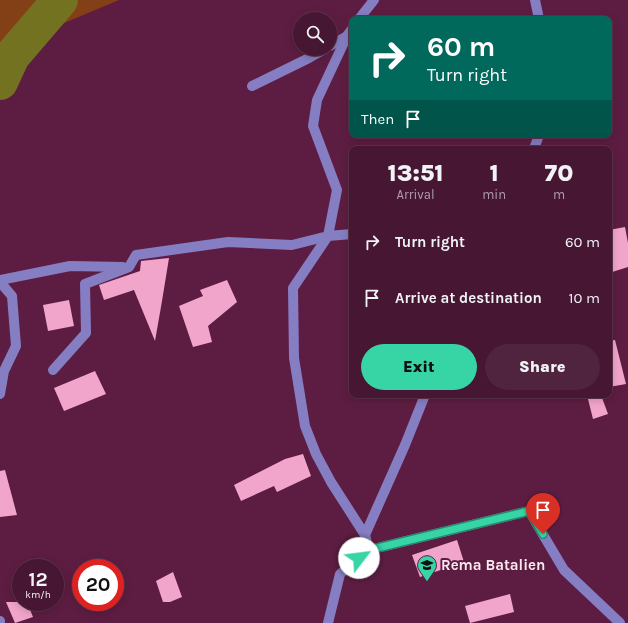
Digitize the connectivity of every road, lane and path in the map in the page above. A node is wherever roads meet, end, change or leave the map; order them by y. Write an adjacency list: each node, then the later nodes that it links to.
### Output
1 (374, 0): 3 (street)
2 (535, 0): 4 (street)
3 (361, 16)
4 (538, 16)
5 (349, 32): 6 (street); 10 (street)
6 (337, 41)
7 (313, 56): 8 (street)
8 (252, 86)
9 (349, 234): 10 (street)
10 (328, 236): 11 (street); 16 (street)
11 (129, 267): 12 (street); 13 (street)
12 (0, 281): 14 (street)
13 (53, 370)
14 (0, 394)
15 (424, 398): 16 (street)
16 (365, 535): 17 (street)
17 (369, 550): 18 (street); 19 (street)
18 (328, 623)
19 (620, 623)

